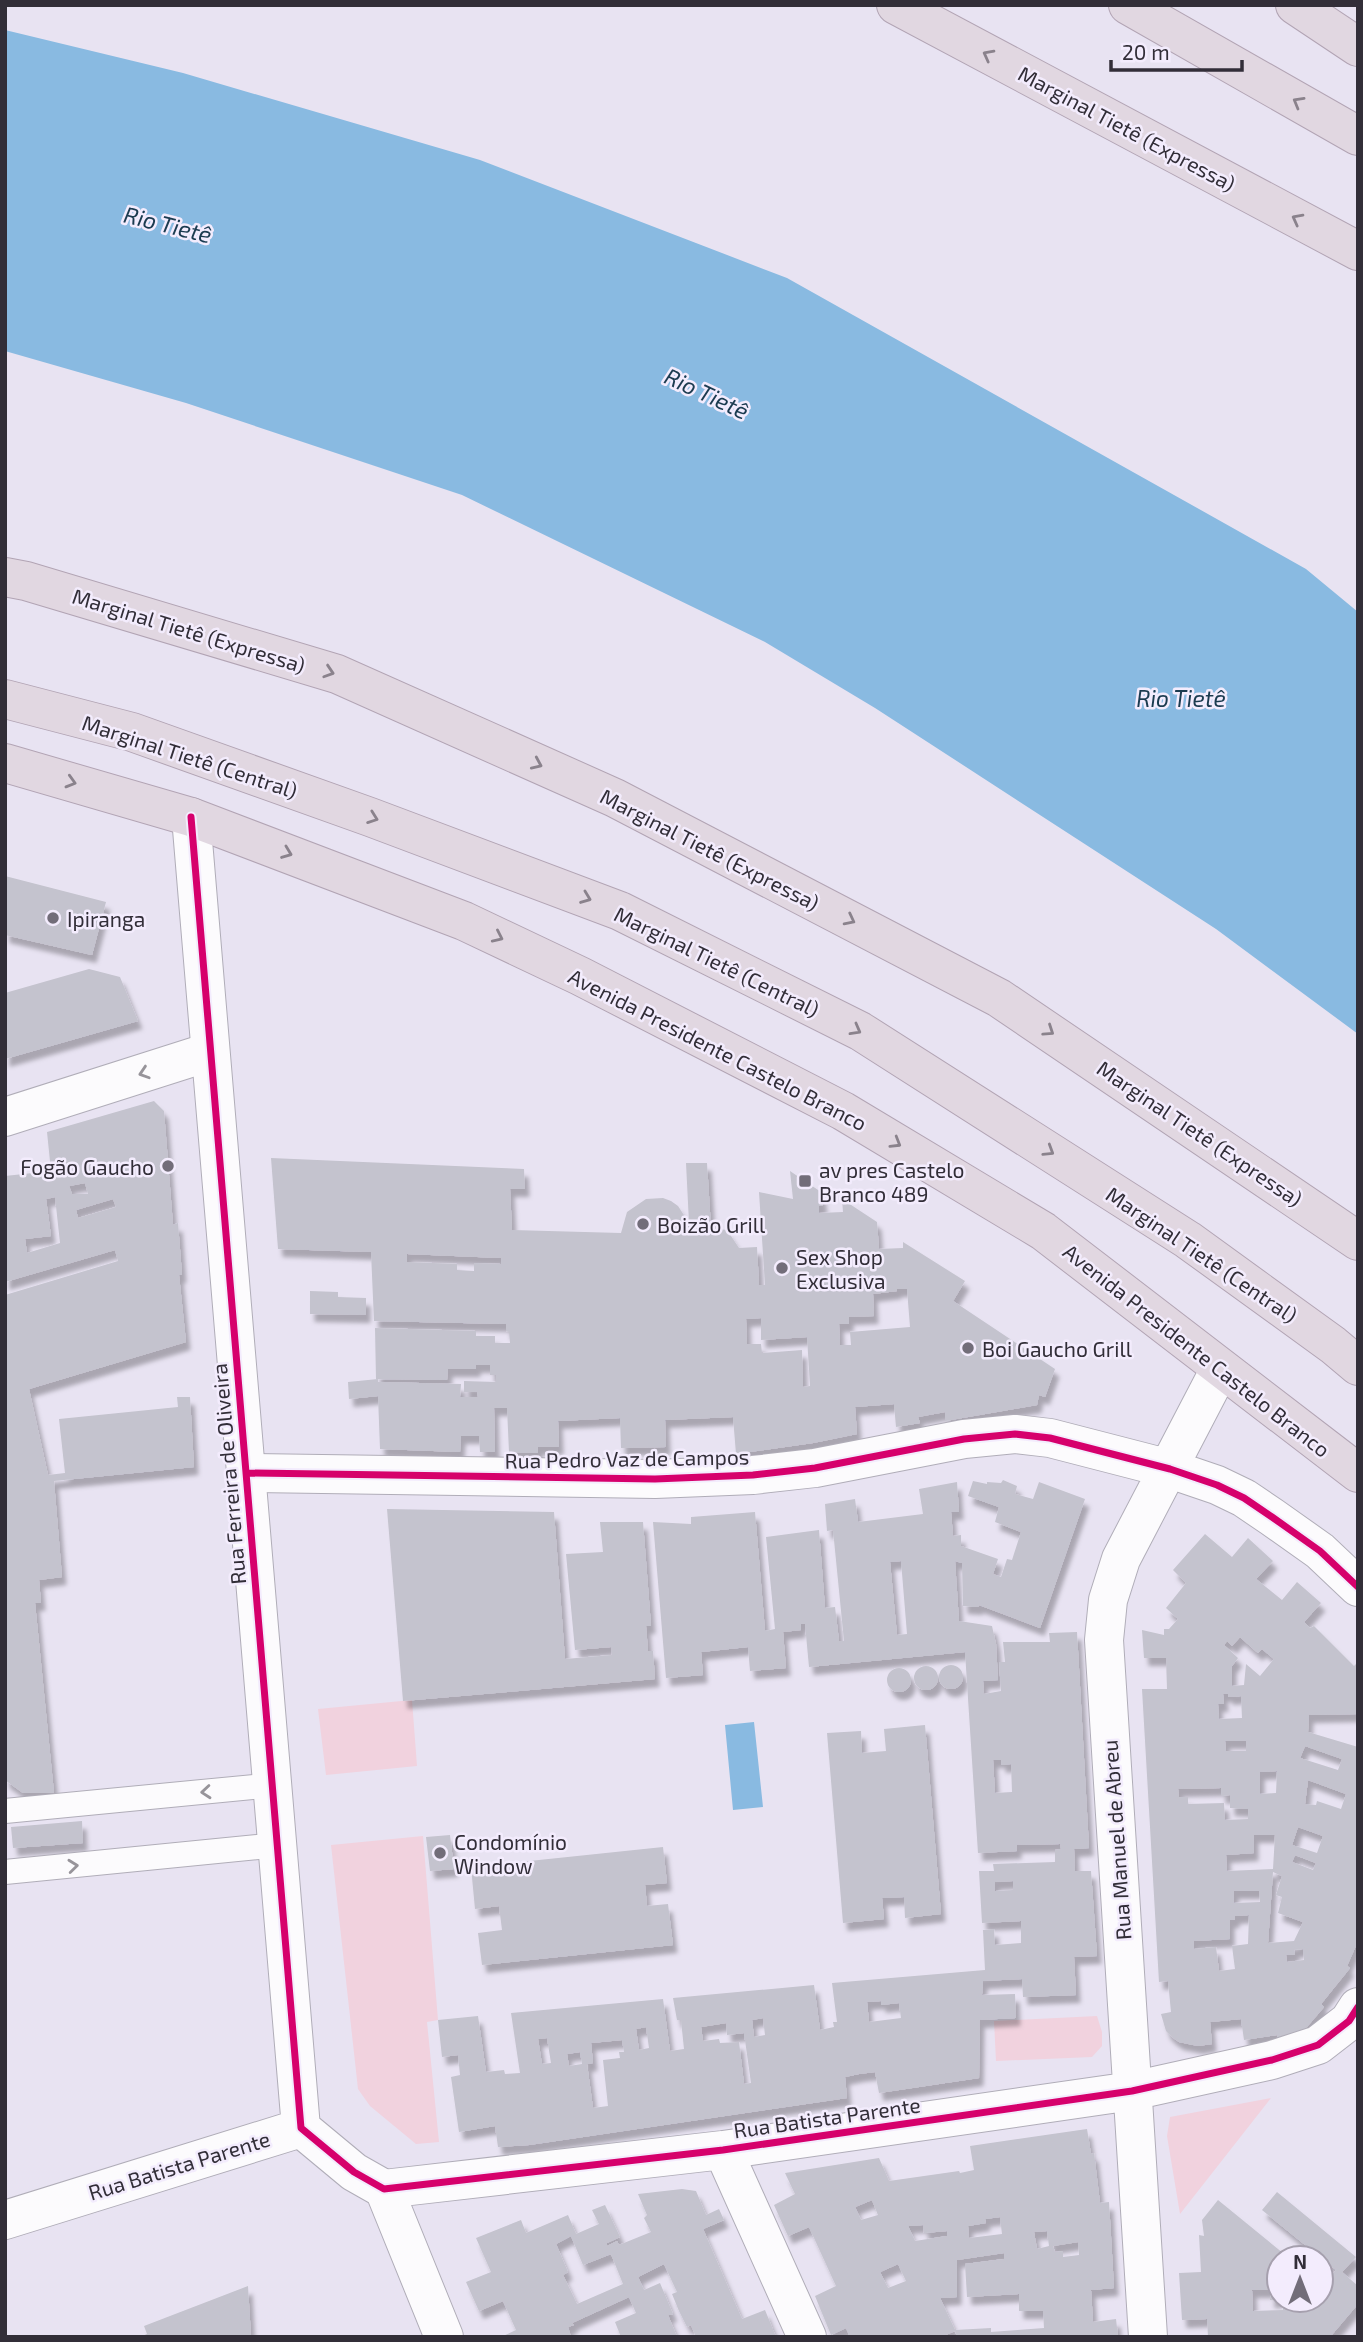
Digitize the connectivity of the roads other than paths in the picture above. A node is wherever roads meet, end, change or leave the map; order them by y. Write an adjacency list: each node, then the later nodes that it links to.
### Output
1 (896, 5): 6 (highway, Marginal Tietê (Expressa), one-way to 1)
2 (1128, 5): 5 (highway, one-way to 2)
3 (1295, 5): 4 (highway)
4 (1358, 47)
5 (1358, 136)
6 (1358, 251)
7 (5, 577): 13 (highway, Marginal Tietê (Expressa), one-way to 13)
8 (5, 699): 14 (highway, Marginal Tietê (Central), one-way to 14)
9 (5, 763): 10 (highway, Avenida Presidente Castelo Branco, one-way to 10)
10 (191, 817): 11 (street, Rua Ferreira de Oliveira); 15 (highway, Avenida Presidente Castelo Branco, one-way to 15)
11 (209, 1052): 12 (street, one-way to 12); 17 (street, Rua Ferreira de Oliveira)
12 (5, 1117)
13 (1358, 1241)
14 (1358, 1366)
15 (1220, 1369): 16 (street, Rua Manuel de Abreu); 18 (highway, Avenida Presidente Castelo Branco)
16 (1170, 1469): 17 (street, Rua Pedro Vaz de Campos); 19 (street); 25 (street, Rua Manuel de Abreu)
17 (246, 1473): 20 (street, Rua Ferreira de Oliveira)
18 (1358, 1474)
19 (1358, 1587)
20 (274, 1785): 21 (lane, one-way to 21); 22 (street, Rua Ferreira de Oliveira)
21 (5, 1811)
22 (278, 1845): 23 (lane, one-way to 22); 26 (street, Rua Ferreira de Oliveira)
23 (5, 1872)
24 (1358, 2007): 25 (street, Rua Batista Parente)
25 (1132, 2091): 27 (street, Rua Batista Parente); 32 (street, Rua Manuel de Abreu)
26 (301, 2128): 28 (street); 29 (street, Rua Batista Parente)
27 (723, 2150): 28 (street, Rua Batista Parente); 31 (street)
28 (384, 2189): 30 (street)
29 (5, 2220)
30 (444, 2337)
31 (807, 2337)
32 (1148, 2337)

